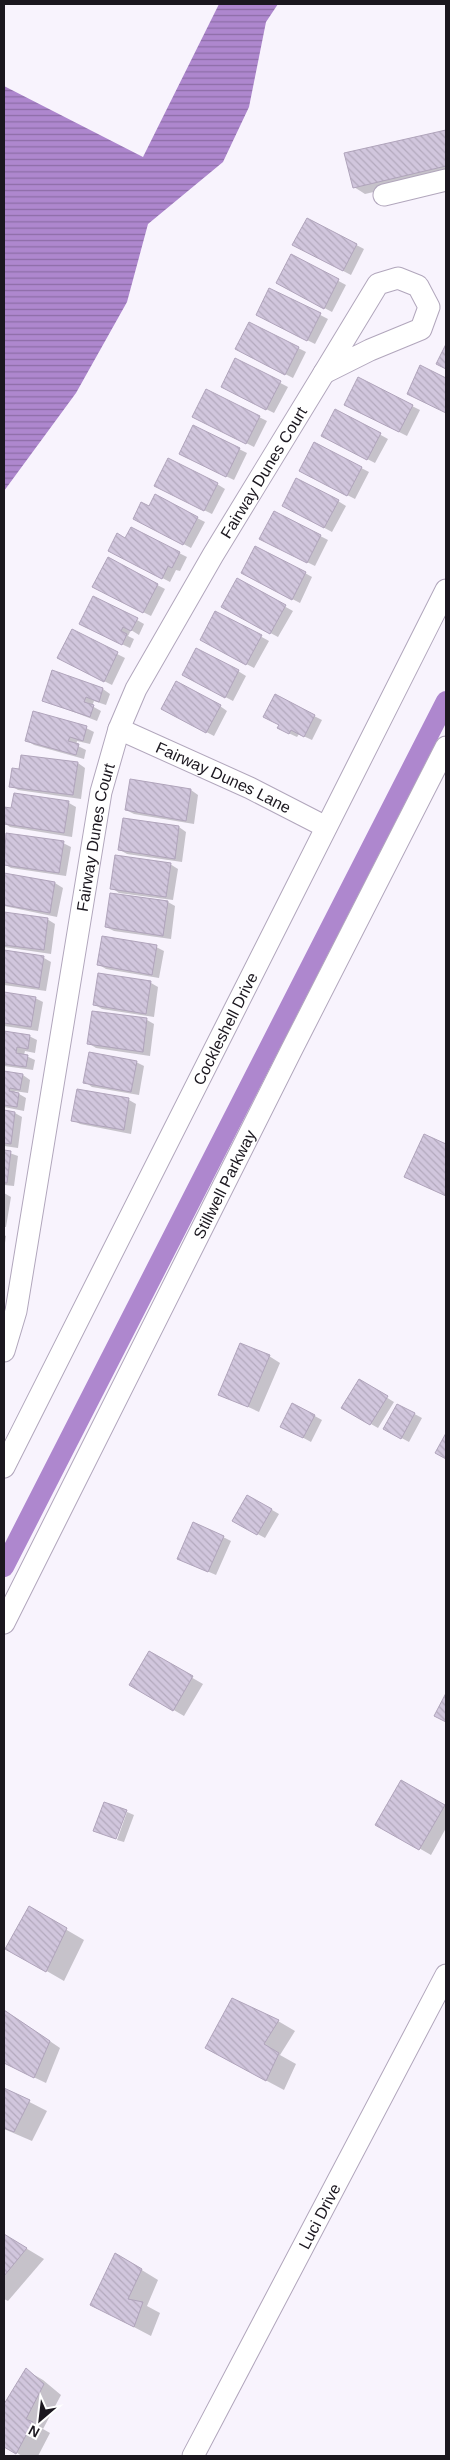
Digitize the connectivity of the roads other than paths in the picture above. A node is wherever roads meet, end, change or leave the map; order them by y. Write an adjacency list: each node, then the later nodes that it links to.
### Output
1 (446, 180): 2 (street)
2 (384, 195)
3 (324, 373): 3 (street, Fairway Dunes Court); 5 (street, Fairway Dunes Court)
4 (446, 590): 7 (street, Cockleshell Drive)
5 (119, 729): 7 (street, Fairway Dunes Lane); 8 (street, Fairway Dunes Court)
6 (446, 747): 10 (street, Stillwell Parkway)
7 (326, 827): 9 (street, Cockleshell Drive)
8 (4, 1351)
9 (4, 1467)
10 (4, 1622)
11 (446, 1975): 12 (street, Luci Drive)
12 (193, 2456)

